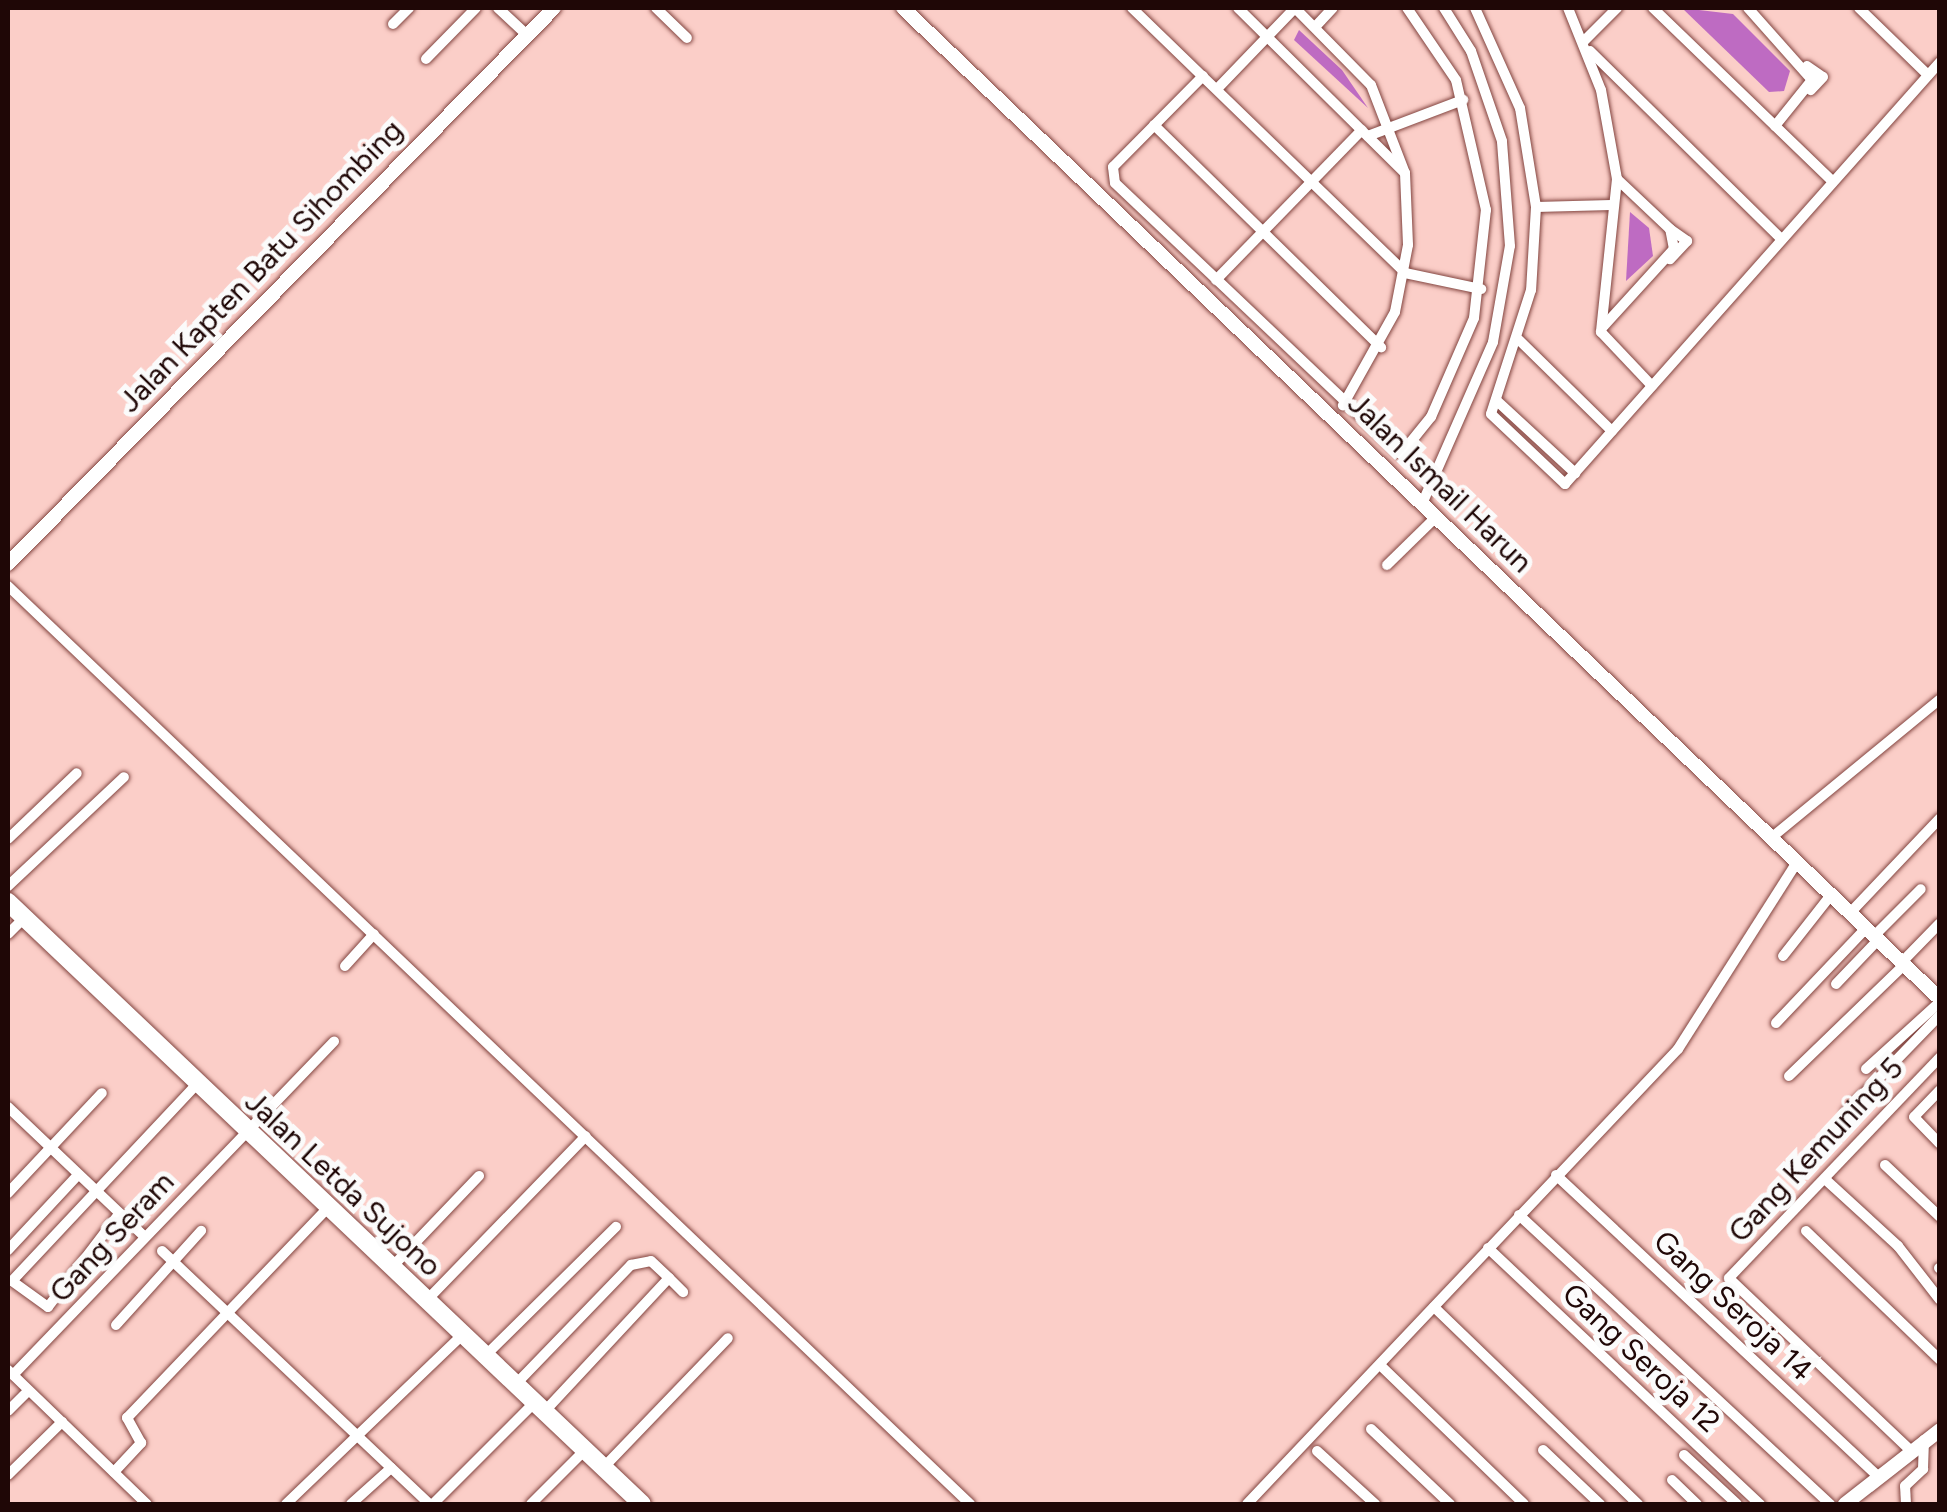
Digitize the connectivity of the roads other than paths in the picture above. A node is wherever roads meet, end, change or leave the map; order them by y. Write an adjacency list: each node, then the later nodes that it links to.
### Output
1 (410, 8): 19 (street)
2 (476, 8): 25 (street)
3 (498, 8): 21 (street)
4 (554, 8): 21 (street, Jalan Kapten Batu Sihombing)
5 (656, 8): 23 (street)
6 (903, 8): 52 (street, Jalan Ismail Harun)
7 (1132, 8): 28 (street)
8 (1238, 8): 22 (street)
9 (1295, 8): 20 (street); 22 (street)
10 (1334, 8): 20 (street)
11 (1407, 8): 30 (street)
12 (1444, 8): 52 (street)
13 (1475, 8): 40 (street)
14 (1568, 8): 24 (street)
15 (1617, 8): 24 (street)
16 (1653, 8): 32 (street)
17 (1748, 8): 32 (street)
18 (1859, 8): 27 (street)
19 (394, 24)
20 (1315, 27): 33 (street)
21 (527, 35): 54 (street, Jalan Kapten Batu Sihombing)
22 (1268, 36): 29 (street); 34 (street)
23 (687, 38)
24 (1586, 45): 36 (street); 42 (street)
25 (426, 59)
26 (1940, 62): 27 (street)
27 (1928, 75): 38 (street)
28 (1203, 76): 29 (street); 31 (street)
29 (1217, 89): 37 (street)
30 (1464, 100): 33 (street); 45 (street)
31 (1154, 125): 41 (street); 44 (street)
32 (1775, 126): 38 (street)
33 (1392, 127): 34 (street); 35 (street)
34 (1365, 133): 35 (street); 37 (street)
35 (1405, 173): 43 (street)
36 (1616, 179): 39 (street); 46 (street)
37 (1311, 182): 41 (street); 43 (street)
38 (1833, 182): 42 (street)
39 (1611, 205): 40 (street); 46 (street)
40 (1536, 206): 47 (street)
41 (1264, 230): 44 (street); 48 (street)
42 (1782, 240): 49 (street)
43 (1405, 273): 45 (street); 48 (street)
44 (1216, 280): 50 (street)
45 (1481, 290): 50 (street)
46 (1601, 329): 49 (street)
47 (1518, 340): 51 (street); 51 (street)
48 (1381, 347): 50 (street)
49 (1652, 386): 51 (street)
50 (1343, 404)
51 (1612, 431)
52 (1422, 504): 53 (street, Jalan Ismail Harun)
53 (1436, 517): 55 (street); 61 (street, Jalan Ismail Harun)
54 (8, 564)
55 (1386, 566)
56 (8, 586): 72 (street)
57 (1940, 699): 61 (street)
58 (77, 773): 62 (street)
59 (124, 778): 64 (street)
60 (1940, 818): 68 (street)
61 (1771, 838): 63 (street, Jalan Ismail Harun)
62 (8, 839)
63 (1797, 862): 66 (street, Jalan Ismail Harun); 96 (street)
64 (8, 886)
65 (1921, 889): 73 (street)
66 (1831, 895): 68 (street, Jalan Ismail Harun); 74 (street)
67 (8, 902): 69 (highway, Jalan Letda Sujono)
68 (1850, 913): 73 (street, Jalan Ismail Harun)
69 (24, 918): 71 (street); 85 (highway, Jalan Letda Sujono)
70 (1940, 924): 75 (street)
71 (8, 934)
72 (374, 934): 76 (street); 91 (street)
73 (1873, 935): 75 (street, Jalan Ismail Harun); 77 (street); 80 (street)
74 (1782, 956)
75 (1903, 964): 78 (street, Jalan Ismail Harun); 84 (street)
76 (345, 966)
77 (1836, 984)
78 (1939, 999): 83 (street)
79 (1940, 1016): 89 (street)
80 (1776, 1023)
81 (334, 1042): 90 (street, Gang Seram)
82 (1940, 1057): 98 (street, Gang Kemuning 5)
83 (1866, 1070)
84 (1789, 1076)
85 (197, 1084): 90 (highway, Jalan Letda Sujono); 99 (street)
86 (1940, 1090): 92 (street)
87 (102, 1093): 93 (street)
88 (8, 1107): 93 (street)
89 (1846, 1112)
90 (248, 1132): 101 (highway, Jalan Letda Sujono); 108 (street, Gang Seram)
91 (586, 1136): 117 (street); 153 (street)
92 (1940, 1144)
93 (51, 1150): 95 (street); 100 (street)
94 (1885, 1164): 104 (street)
95 (78, 1175): 99 (street); 110 (street)
96 (1556, 1175): 103 (street); 144 (street, Gang Seroja 14)
97 (479, 1176): 113 (street)
98 (1826, 1180): 116 (street); 136 (street, Gang Kemuning 5)
99 (92, 1188): 102 (street); 102 (street)
100 (8, 1193)
101 (328, 1208): 113 (highway, Jalan Letda Sujono); 119 (street)
102 (119, 1214): 108 (street)
103 (1519, 1215): 109 (street); 163 (street)
104 (1940, 1217)
105 (616, 1227): 123 (street)
106 (201, 1231): 112 (street)
107 (1806, 1231): 124 (street)
108 (143, 1236): 126 (street, Gang Seram)
109 (1488, 1248): 118 (street); 162 (street, Gang Seroja 12)
110 (8, 1250)
111 (162, 1251): 112 (street)
112 (172, 1262): 119 (street); 120 (street)
113 (392, 1268): 117 (highway, Jalan Letda Sujono)
114 (668, 1278): 115 (street); 127 (street); 129 (street)
115 (683, 1292)
116 (1940, 1300)
117 (426, 1301): 121 (highway, Jalan Letda Sujono)
118 (1434, 1308): 125 (street); 159 (street)
119 (228, 1315): 134 (street); 143 (street)
120 (116, 1325)
121 (462, 1335): 123 (highway, Jalan Letda Sujono); 134 (street)
122 (728, 1338): 142 (street)
123 (484, 1356): 127 (highway, Jalan Letda Sujono)
124 (1940, 1360)
125 (1380, 1366): 154 (street); 157 (street)
126 (10, 1373): 128 (street)
127 (515, 1385): 129 (highway, Jalan Letda Sujono)
128 (28, 1390): 130 (street); 131 (street)
129 (539, 1407): 137 (highway, Jalan Letda Sujono); 150 (street)
130 (8, 1412)
131 (62, 1422): 143 (street); 145 (street)
132 (1371, 1429): 156 (street)
133 (1940, 1430): 135 (street)
134 (356, 1435): 141 (street); 148 (street)
135 (1924, 1439): 136 (street); 165 (street)
136 (1908, 1449): 144 (street)
137 (584, 1450): 142 (highway, Jalan Letda Sujono); 151 (street)
138 (1543, 1450): 158 (street)
139 (1317, 1451): 155 (street)
140 (1684, 1455): 161 (street)
141 (391, 1468): 149 (street); 150 (street)
142 (603, 1468): 152 (highway, Jalan Letda Sujono)
143 (114, 1472): 147 (street)
144 (1876, 1474): 164 (street)
145 (8, 1475)
146 (1672, 1480): 160 (street)
147 (139, 1502)
148 (286, 1504)
149 (351, 1504)
150 (432, 1504)
151 (532, 1504)
152 (642, 1504)
153 (970, 1504)
154 (1247, 1504)
155 (1374, 1504)
156 (1450, 1504)
157 (1524, 1504)
158 (1600, 1504)
159 (1638, 1504)
160 (1697, 1504)
161 (1736, 1504)
162 (1760, 1504)
163 (1830, 1504)
164 (1845, 1504)
165 (1906, 1504)

